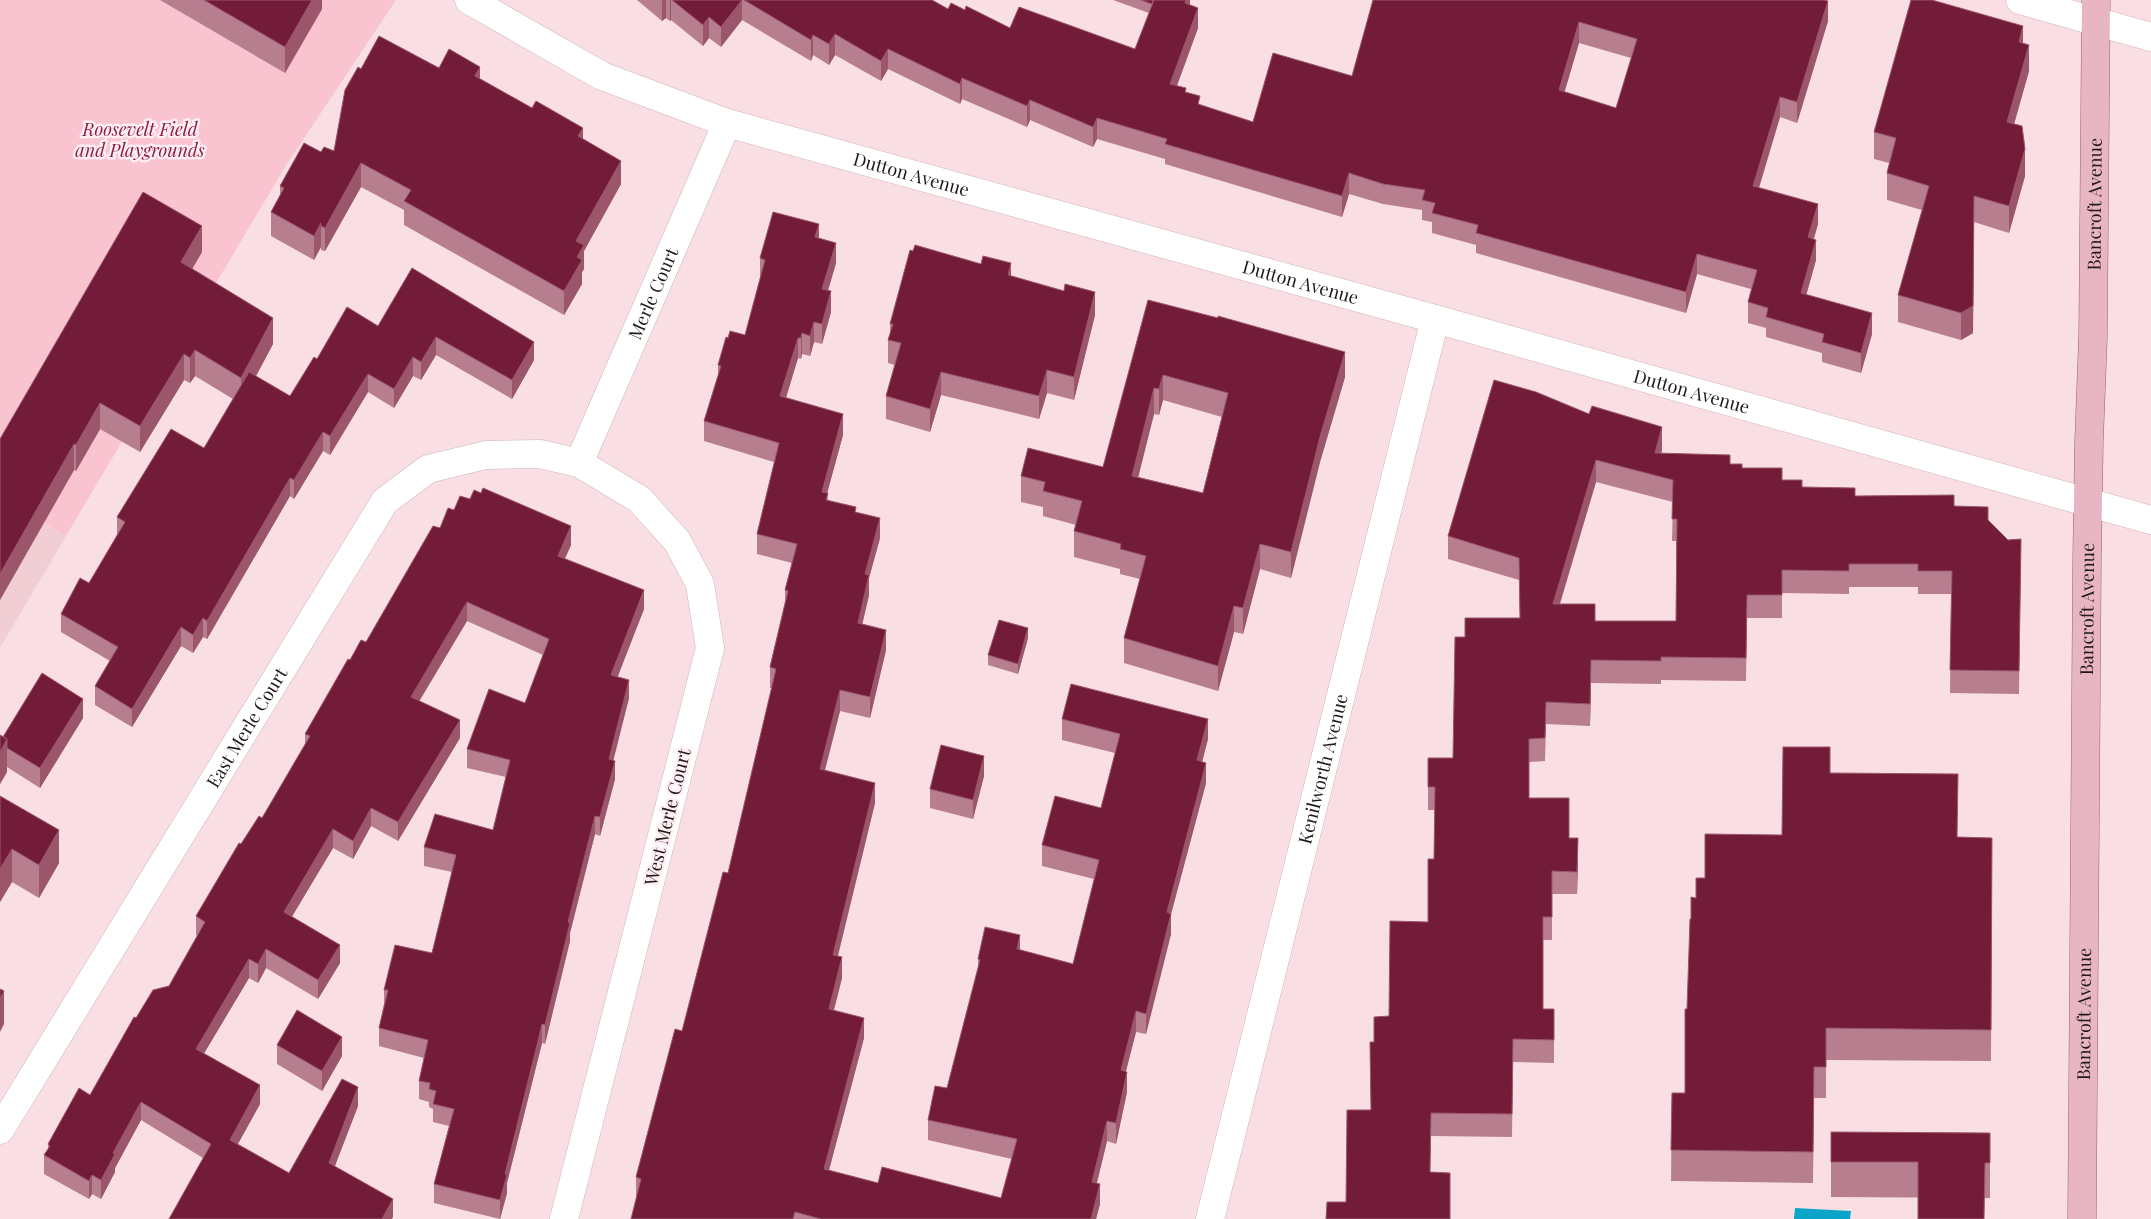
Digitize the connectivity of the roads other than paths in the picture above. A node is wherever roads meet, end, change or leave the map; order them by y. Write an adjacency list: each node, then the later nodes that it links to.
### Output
1 (469, 0): 5 (street, Dutton Avenue)
2 (2020, 0): 3 (street)
3 (2096, 10): 4 (street); 8 (main road, Bancroft Avenue)
4 (2151, 37)
5 (728, 123): 6 (street, Dutton Avenue); 7 (street, Merle Court)
6 (1435, 319): 8 (street, Dutton Avenue); 12 (street, Kenilworth Avenue)
7 (578, 463): 10 (street, East Merle Court); 11 (street, West Merle Court)
8 (2088, 503): 9 (street, Dutton Avenue); 13 (main road, Bancroft Avenue)
9 (2151, 520)
10 (0, 1130)
11 (564, 1219)
12 (1210, 1219)
13 (2082, 1219)

